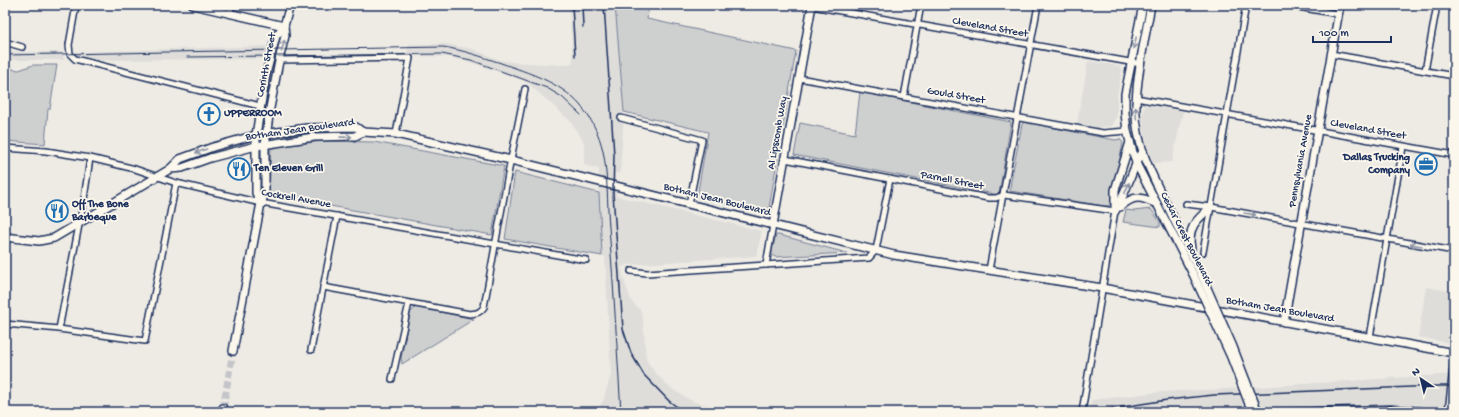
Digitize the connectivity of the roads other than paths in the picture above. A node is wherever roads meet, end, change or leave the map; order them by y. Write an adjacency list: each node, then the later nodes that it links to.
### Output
1 (76, 5): 31 (street)
2 (193, 5): 14 (main road)
3 (231, 5): 14 (street)
4 (290, 5): 17 (main road, Corinth Street)
5 (812, 5): 16 (street, Cleveland Street); 27 (main road, Al Lipscomb Way)
6 (921, 5): 16 (street)
7 (1038, 5): 19 (street)
8 (1143, 5): 23 (main road, Cedar Crest Boulevard, one-way to 23)
9 (1151, 5): 24 (main road, Cedar Crest Boulevard)
10 (1246, 5): 32 (street)
11 (1287, 5): 15 (street)
12 (1340, 5): 15 (main road, Pennsylvania Avenue)
13 (1437, 5): 25 (street)
14 (230, 14): 17 (main road)
15 (1338, 14): 21 (main road, Pennsylvania Avenue)
16 (918, 25): 19 (street, Cleveland Street); 29 (street)
17 (284, 26): 22 (main road, Corinth Street, one-way to 17); 31 (main road, Corinth Street)
18 (5, 42): 20 (street)
19 (1030, 45): 23 (street, Cleveland Street); 33 (street)
20 (22, 46)
21 (1331, 54): 25 (street); 36 (main road, Pennsylvania Avenue)
22 (279, 60): 38 (main road, Corinth Street); 39 (street)
23 (1131, 62): 24 (street, Cleveland Street); 35 (main road, Cedar Crest Boulevard)
24 (1140, 64): 30 (main road, Cedar Crest Boulevard)
25 (1425, 71): 26 (street)
26 (1454, 76)
27 (799, 78): 29 (street, Gould Street); 49 (main road, Al Lipscomb Way)
28 (525, 89): 50 (street)
29 (904, 97): 33 (street, Gould Street)
30 (1136, 98): 32 (street, Cleveland Street); 46 (main road, Cedar Crest Boulevard, one-way to 30)
31 (260, 106): 40 (main road, Corinth Street)
32 (1227, 114): 36 (street, Cleveland Street); 63 (street)
33 (1018, 117): 35 (street, Gould Street); 58 (street)
34 (621, 118): 60 (street)
35 (1127, 131): 41 (main road, Cedar Crest Boulevard)
36 (1317, 131): 44 (street, Cleveland Street); 66 (main road, Pennsylvania Avenue)
37 (363, 132): 38 (main road, Botham Jean Boulevard); 39 (main road, Botham Jean Boulevard); 42 (main road, Botham Jean Boulevard, one-way to 37)
38 (267, 133): 40 (main road, Botham Jean Boulevard); 42 (main road, Corinth Street)
39 (396, 134): 50 (main road, Botham Jean Boulevard)
40 (256, 135): 43 (main road, Corinth Street); 52 (main road, Botham Jean Boulevard, one-way to 52)
41 (1130, 141): 51 (main road, Cedar Crest Boulevard); 54 (main road)
42 (265, 145): 43 (main road, Botham Jean Boulevard); 59 (main road, Corinth Street)
43 (256, 146): 52 (main road, Botham Jean Boulevard); 59 (main road, Corinth Street)
44 (1403, 147): 47 (street, Cleveland Street); 70 (street)
45 (5, 148): 48 (street, Cockrell Avenue)
46 (1143, 152): 51 (main road); 53 (main road, Cedar Crest Boulevard)
47 (1454, 155)
48 (90, 158): 55 (street, Cockrell Avenue); 67 (street)
49 (785, 159): 56 (street, Parnell Street); 68 (main road, Al Lipscomb Way)
50 (511, 160): 60 (main road, Botham Jean Boulevard); 71 (street)
51 (1136, 163): 53 (main road); 54 (main road); 61 (main road, Cedar Crest Boulevard); 64 (main road, one-way to 51)
52 (170, 169): 55 (main road, Botham Jean Boulevard)
53 (1150, 170): 75 (main road, Cedar Crest Boulevard)
54 (1119, 176): 64 (main road)
55 (157, 177): 57 (street, Cockrell Avenue); 67 (main road, Botham Jean Boulevard)
56 (890, 179): 58 (street, Parnell Street); 72 (street)
57 (176, 183): 59 (street, Cockrell Avenue); 86 (street)
58 (1004, 195): 64 (street, Parnell Street); 78 (street)
59 (261, 203): 65 (street, Cockrell Avenue); 89 (main road, Corinth Street)
60 (689, 204): 68 (main road, Botham Jean Boulevard)
61 (1156, 204): 64 (main road); 80 (main road, Cedar Crest Boulevard)
62 (1186, 204): 63 (street)
63 (1211, 207): 66 (street, one-way to 66); 74 (street); 75 (main road)
64 (1115, 211): 82 (street)
65 (337, 216): 71 (street, Cockrell Avenue); 81 (street)
66 (1301, 223): 70 (street); 84 (main road, Pennsylvania Avenue)
67 (80, 224): 69 (main road, Botham Jean Boulevard); 86 (street)
68 (773, 225): 72 (main road, Botham Jean Boulevard); 77 (street, Al Lipscomb Way)
69 (5, 237)
70 (1387, 240): 73 (street, one-way to 70); 87 (street)
71 (495, 245): 76 (street, Cockrell Avenue); 83 (street)
72 (876, 250): 77 (street); 78 (main road, Botham Jean Boulevard)
73 (1454, 251)
74 (1203, 252)
75 (1192, 255): 80 (main road, Cedar Crest Boulevard)
76 (586, 260)
77 (766, 266): 79 (street)
78 (989, 270): 82 (main road, Botham Jean Boulevard)
79 (632, 271)
80 (1196, 273): 94 (main road, Cedar Crest Boulevard, bridge); 95 (main road, Cedar Crest Boulevard, bridge)
81 (323, 287): 83 (street); 88 (street)
82 (1102, 288): 84 (main road, Botham Jean Boulevard); 93 (street)
83 (409, 303): 92 (street)
84 (1284, 322): 87 (main road, Botham Jean Boulevard)
85 (5, 324): 86 (street)
86 (59, 329)
87 (1370, 337): 90 (main road, Botham Jean Boulevard)
88 (312, 350)
89 (233, 351)
90 (1454, 353)
91 (1454, 359): 96 (street)
92 (392, 379)
93 (1082, 412)
94 (1252, 412)
95 (1258, 412)
96 (1448, 412)

